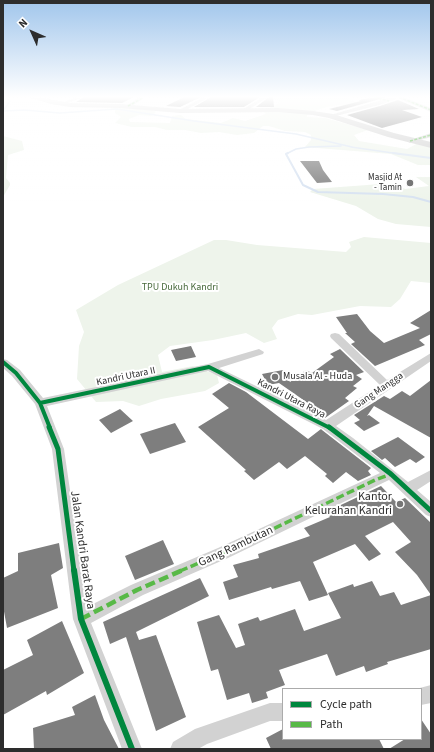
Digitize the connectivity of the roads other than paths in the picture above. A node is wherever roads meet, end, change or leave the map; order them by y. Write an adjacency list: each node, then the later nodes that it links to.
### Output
1 (384, 132): 3 (main road)
2 (431, 135): 3 (street)
3 (410, 140): 4 (main road)
4 (431, 145)
5 (335, 336): 10 (street)
6 (259, 352): 9 (street, Kandri Utara II)
7 (431, 356): 10 (street, Gang Mangga)
8 (3, 362): 11 (street, Jalan Kandri Barat Raya)
9 (211, 368): 11 (street, Kandri Utara II); 12 (street, Kandri Utara Raya)
10 (386, 385): 12 (street, Gang Mangga)
11 (40, 403): 17 (street, Jalan Kandri Barat Raya)
12 (327, 426): 13 (street, Kandri Utara Raya)
13 (390, 474): 15 (street, Kandri Utara Raya); 17 (street, Gang Rambutan)
14 (431, 475): 15 (street)
15 (407, 489): 16 (street, Kandri Utara Raya)
16 (431, 511)
17 (81, 619): 19 (street, Jalan Kandri Barat Raya)
18 (282, 712): 20 (street)
19 (132, 749)
20 (180, 749)

